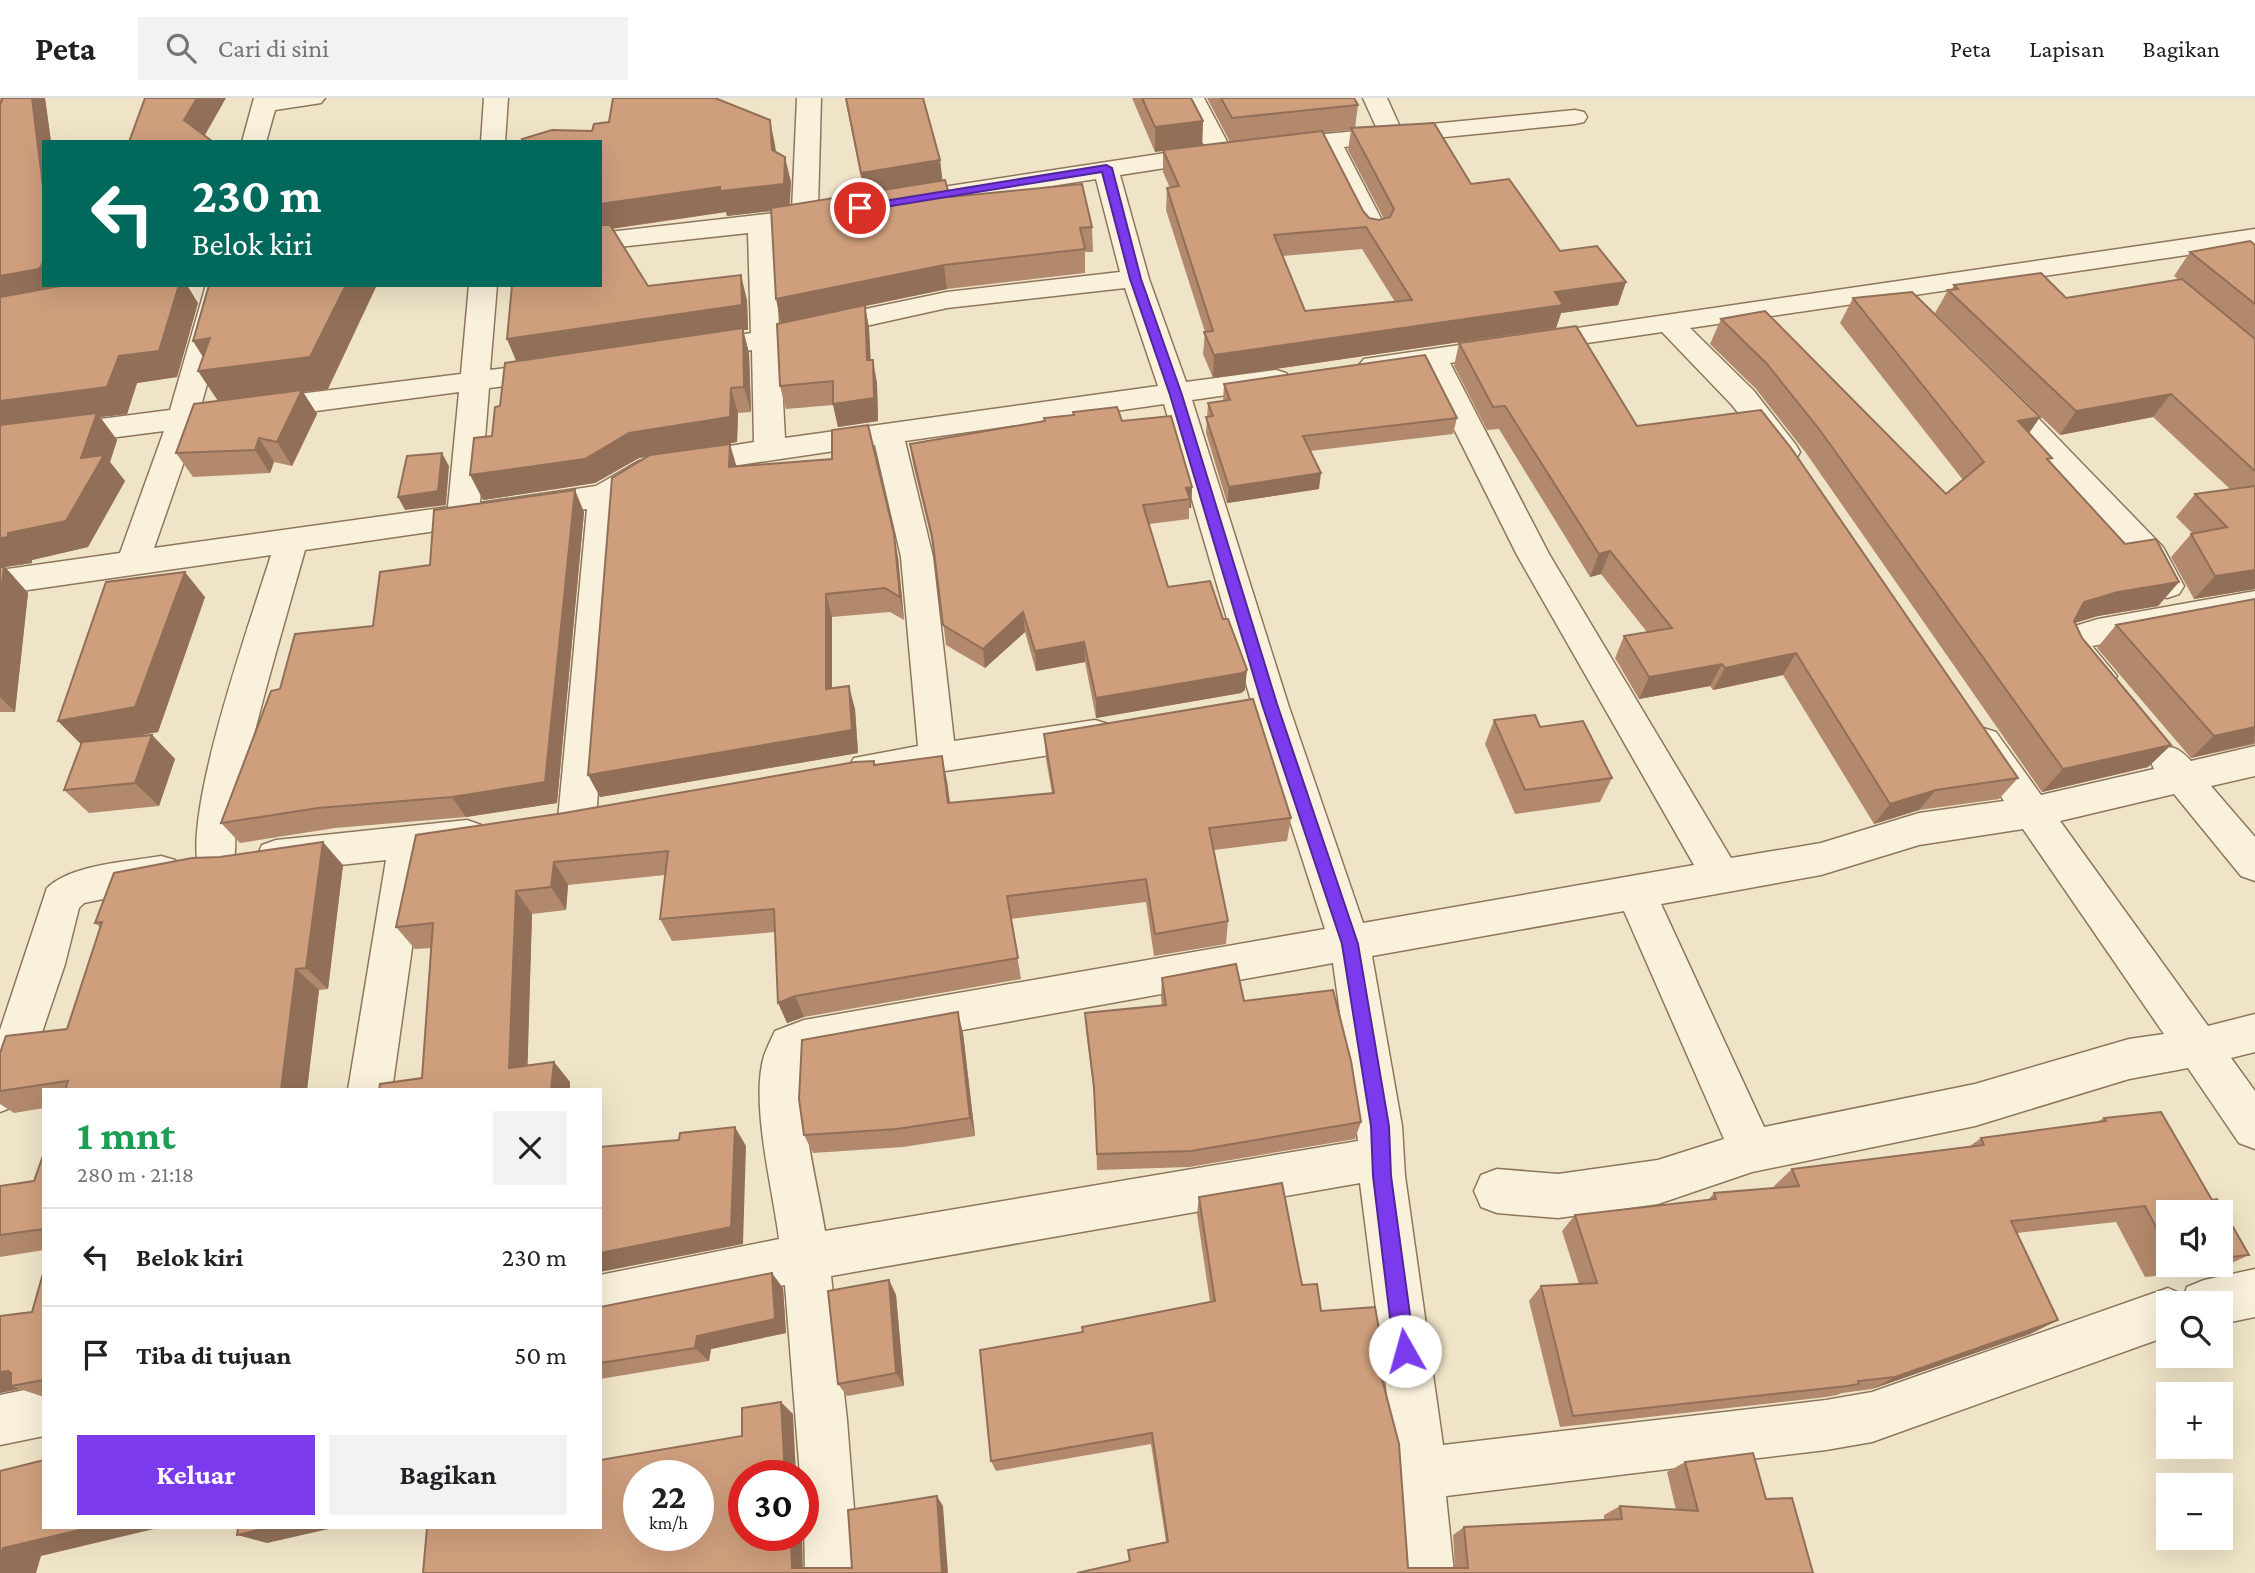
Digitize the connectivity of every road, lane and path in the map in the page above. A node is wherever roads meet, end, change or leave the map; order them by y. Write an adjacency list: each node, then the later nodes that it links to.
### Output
1 (313, 98): 6 (street)
2 (496, 98): 10 (street)
3 (809, 98): 16 (street)
4 (1192, 98): 12 (street)
5 (1375, 98): 8 (street)
6 (266, 101): 9 (street)
7 (1575, 117): 8 (street)
8 (1391, 134): 11 (street)
9 (255, 140)
10 (493, 140)
11 (1328, 140): 12 (street); 18 (street)
12 (1239, 151): 13 (street)
13 (1106, 168): 14 (street); 22 (street)
14 (874, 206)
15 (846, 210): 16 (street)
16 (805, 217): 17 (street)
17 (761, 224): 20 (street); 29 (street)
18 (1375, 232)
19 (2255, 237): 21 (street)
20 (602, 242)
21 (2131, 257): 23 (street); 26 (street)
22 (1135, 279): 29 (street); 37 (street)
23 (2162, 283)
24 (219, 287): 38 (street)
25 (483, 287): 36 (street)
26 (1893, 292): 27 (street); 28 (street)
27 (1921, 320)
28 (1670, 324): 31 (street); 42 (street)
29 (766, 339): 30 (street); 41 (street)
30 (673, 353)
31 (1432, 357): 33 (street); 66 (street)
32 (581, 367): 36 (street)
33 (1349, 369)
34 (1308, 375): 37 (street)
35 (1979, 375): 49 (street)
36 (475, 382): 38 (street); 44 (street)
37 (1176, 395): 39 (street); 51 (street)
38 (183, 419): 40 (street); 46 (street)
39 (887, 432): 41 (street); 56 (street)
40 (0, 442)
41 (770, 450): 43 (street)
42 (1799, 473)
43 (604, 496): 44 (street); 62 (street)
44 (463, 514): 45 (street)
45 (292, 540): 46 (street); 64 (street)
46 (133, 563): 47 (street)
47 (0, 582)
48 (2255, 603): 49 (street)
49 (2182, 615): 50 (street)
50 (2119, 700)
51 (1270, 704): 52 (street); 68 (street)
52 (1230, 711)
53 (1964, 715): 61 (street)
54 (1124, 730): 56 (street)
55 (2150, 738): 59 (street)
56 (937, 756): 58 (street)
57 (2255, 761): 59 (street)
58 (831, 775)
59 (2183, 779): 61 (street); 65 (street)
60 (617, 812): 62 (street)
61 (2032, 812): 66 (street); 70 (street)
62 (577, 819): 63 (street)
63 (408, 843): 64 (street); 71 (street)
64 (215, 863): 72 (street)
65 (2255, 865)
66 (1721, 876): 67 (street)
67 (1636, 892): 68 (street); 74 (street)
68 (1350, 944): 75 (street); 77 (street)
69 (2255, 1033): 70 (street)
70 (2200, 1046): 73 (street); 74 (street)
71 (370, 1088)
72 (0, 1092)
73 (2255, 1128)
74 (1752, 1151): 76 (street)
75 (1382, 1158): 77 (street); 84 (street)
76 (1497, 1191)
77 (807, 1257): 80 (street); 85 (street)
78 (2255, 1293): 79 (street)
79 (2233, 1298)
80 (602, 1299)
81 (2156, 1316): 84 (street)
82 (42, 1411): 83 (street)
83 (0, 1420)
84 (1421, 1473): 86 (street)
85 (832, 1573)
86 (1427, 1573)

